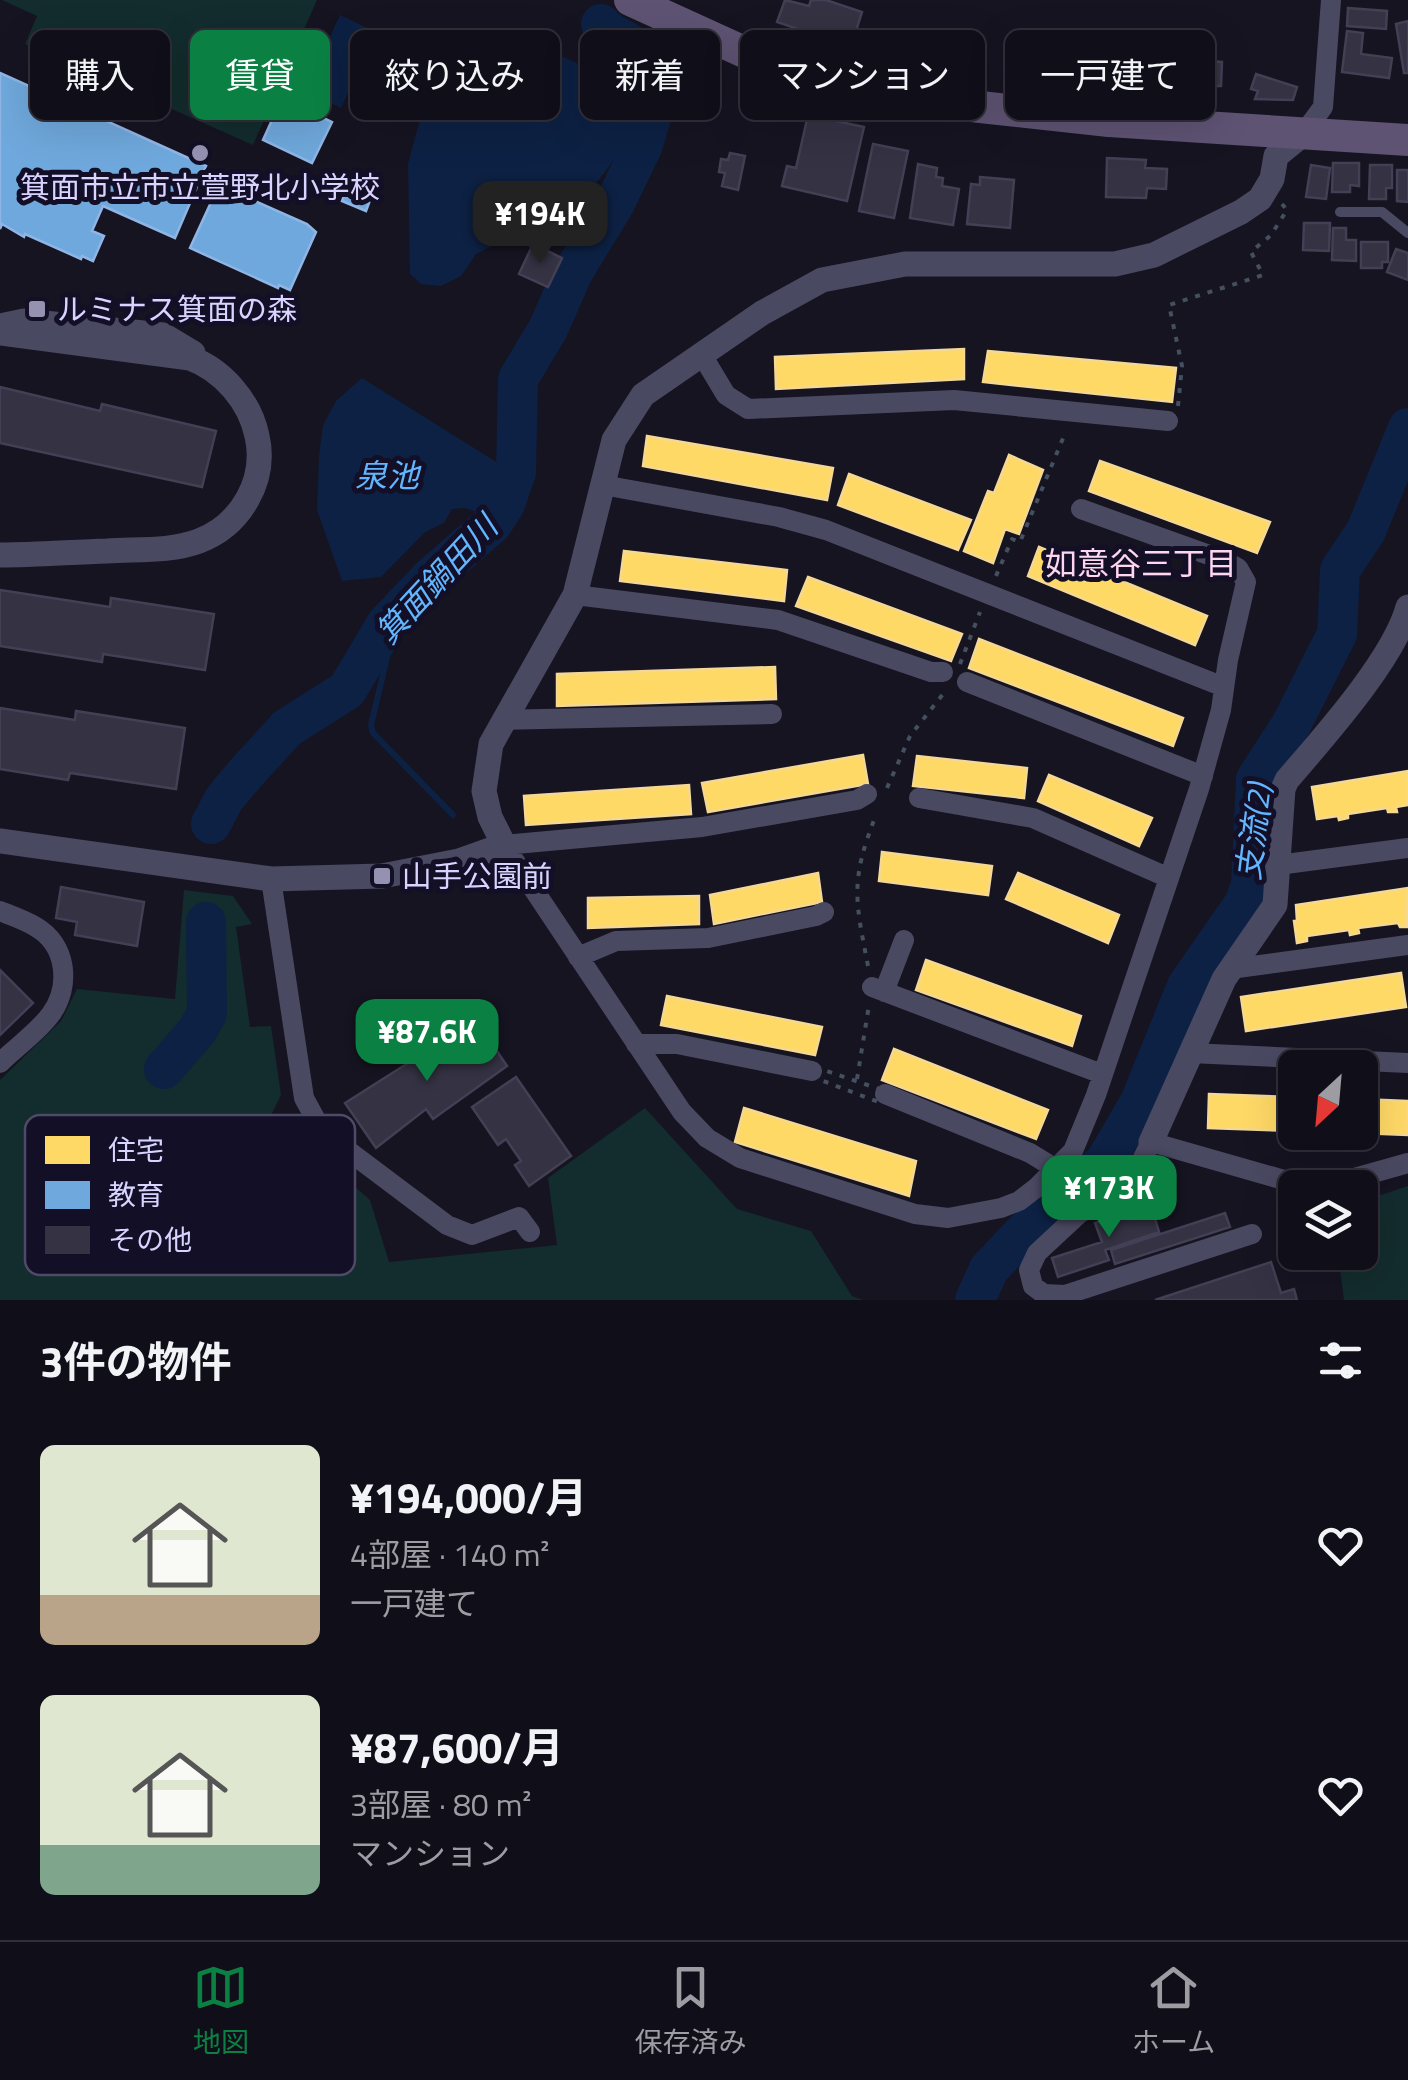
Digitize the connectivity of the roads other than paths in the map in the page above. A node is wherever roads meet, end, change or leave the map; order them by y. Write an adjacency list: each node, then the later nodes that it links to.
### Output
1 (630, 0): 3 (main road)
2 (1331, 0): 4 (street)
3 (679, 11): 4 (main road)
4 (1303, 134): 5 (main road); 9 (street)
5 (1408, 140)
6 (1340, 212): 7 (lane)
7 (1408, 232)
8 (0, 330): 13 (street)
9 (702, 355): 10 (street); 11 (street)
10 (1168, 421)
11 (603, 485): 14 (street); 18 (street)
12 (1081, 509): 18 (street)
13 (0, 555)
14 (575, 595): 16 (street); 20 (street)
15 (1408, 607): 27 (street)
16 (943, 672)
17 (967, 682): 21 (street)
18 (1224, 687): 21 (street)
19 (772, 714): 20 (street)
20 (502, 720): 25 (street)
21 (1203, 776): 28 (street)
22 (868, 794): 25 (street)
23 (919, 798): 28 (street)
24 (0, 841): 29 (street)
25 (504, 844): 29 (street); 34 (street)
26 (1408, 848): 27 (street)
27 (1278, 865): 35 (street)
28 (1169, 878): 41 (street)
29 (272, 879): 43 (street)
30 (0, 911): 38 (street)
31 (824, 912): 34 (street)
32 (904, 940): 41 (street)
33 (1408, 945): 35 (street)
34 (578, 957): 36 (street)
35 (1230, 969): 37 (street)
36 (636, 1044): 40 (street); 47 (street)
37 (1190, 1053): 39 (street); 44 (street)
38 (0, 1063)
39 (1408, 1063)
40 (812, 1071)
41 (1102, 1074): 47 (street)
42 (885, 1094): 47 (street)
43 (313, 1115)
44 (1150, 1142): 49 (street); 51 (street)
45 (355, 1157): 50 (street)
46 (1408, 1163): 48 (street)
47 (1056, 1169)
48 (1378, 1171)
49 (1278, 1177)
50 (530, 1232)
51 (1252, 1234)

